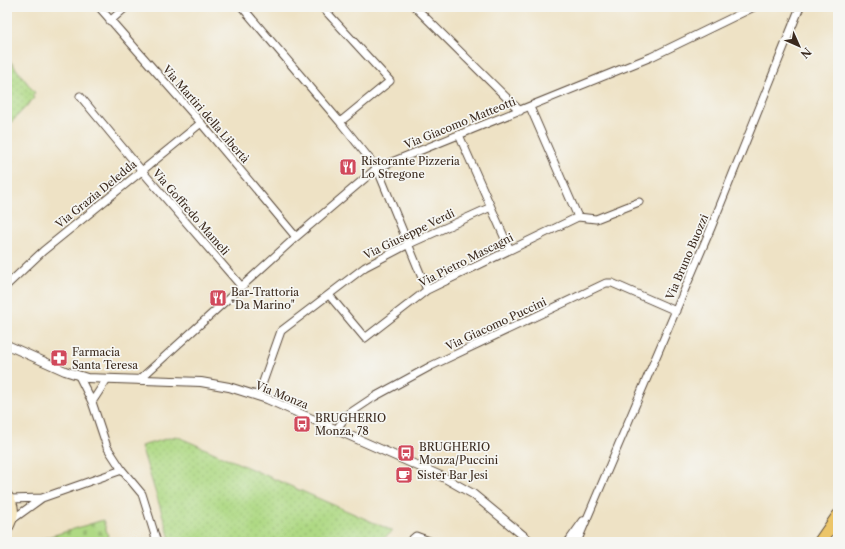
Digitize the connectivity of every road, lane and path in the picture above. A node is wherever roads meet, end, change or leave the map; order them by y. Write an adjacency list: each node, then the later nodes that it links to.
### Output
1 (99, 7): 8 (street, Via Martiri della Libertà)
2 (126, 7): 8 (street)
3 (242, 7): 12 (street)
4 (322, 7): 12 (street)
5 (415, 7): 11 (street)
6 (754, 7): 10 (street, Via Giacomo Matteotti)
7 (800, 7): 27 (street, Via Bruno Buozzi)
8 (110, 21): 13 (street, Via Martiri della Libertà)
9 (80, 96): 16 (street, Via Goffredo Mameli)
10 (530, 107): 11 (street, Via Giacomo Matteotti); 19 (street)
11 (520, 111): 14 (street, Via Giacomo Matteotti)
12 (340, 122): 15 (street)
13 (200, 123): 16 (street, Via Grazia Deledda); 20 (street, Via Martiri della Libertà)
14 (460, 135): 15 (street, Via Giacomo Matteotti); 18 (street)
15 (377, 168): 20 (street, Via Giacomo Matteotti); 21 (street)
16 (142, 171): 23 (street, Via Grazia Deledda); 24 (street, Via Goffredo Mameli)
17 (639, 202): 19 (street, Via Pietro Mascagni)
18 (491, 207): 21 (street, Via Giuseppe Verdi); 22 (street)
19 (578, 217): 22 (street, Via Pietro Mascagni)
20 (296, 237): 24 (street, Via Giacomo Matteotti)
21 (407, 245): 25 (street); 26 (street, Via Giuseppe Verdi)
22 (510, 250): 25 (street, Via Pietro Mascagni)
23 (7, 286)
24 (241, 286): 31 (street, Via Giacomo Matteotti)
25 (427, 290): 26 (street, Via Pietro Mascagni)
26 (329, 295): 32 (street, Via Giuseppe Verdi)
27 (676, 311): 34 (street, Via Giacomo Puccini); 38 (street, Via Bruno Buozzi)
28 (7, 345): 29 (street, Via Monza)
29 (79, 376): 30 (street, Via Monza); 33 (street)
30 (107, 379): 31 (street, Via Monza); 33 (street)
31 (139, 380): 32 (street, Via Monza)
32 (258, 396): 34 (street, Via Monza)
33 (92, 402): 35 (street)
34 (336, 430): 43 (street, Via Monza)
35 (122, 470): 37 (street); 44 (street)
36 (9, 497): 37 (street); 40 (main road)
37 (42, 498): 40 (street)
38 (589, 513): 46 (street, Via Bruno Buozzi); 47 (street, Via Bruno Buozzi)
39 (838, 516): 48 (highway)
40 (13, 519): 41 (main road)
41 (7, 530)
42 (410, 541): 45 (street)
43 (527, 541)
44 (157, 542)
45 (432, 542)
46 (568, 542)
47 (577, 542)
48 (820, 542)

